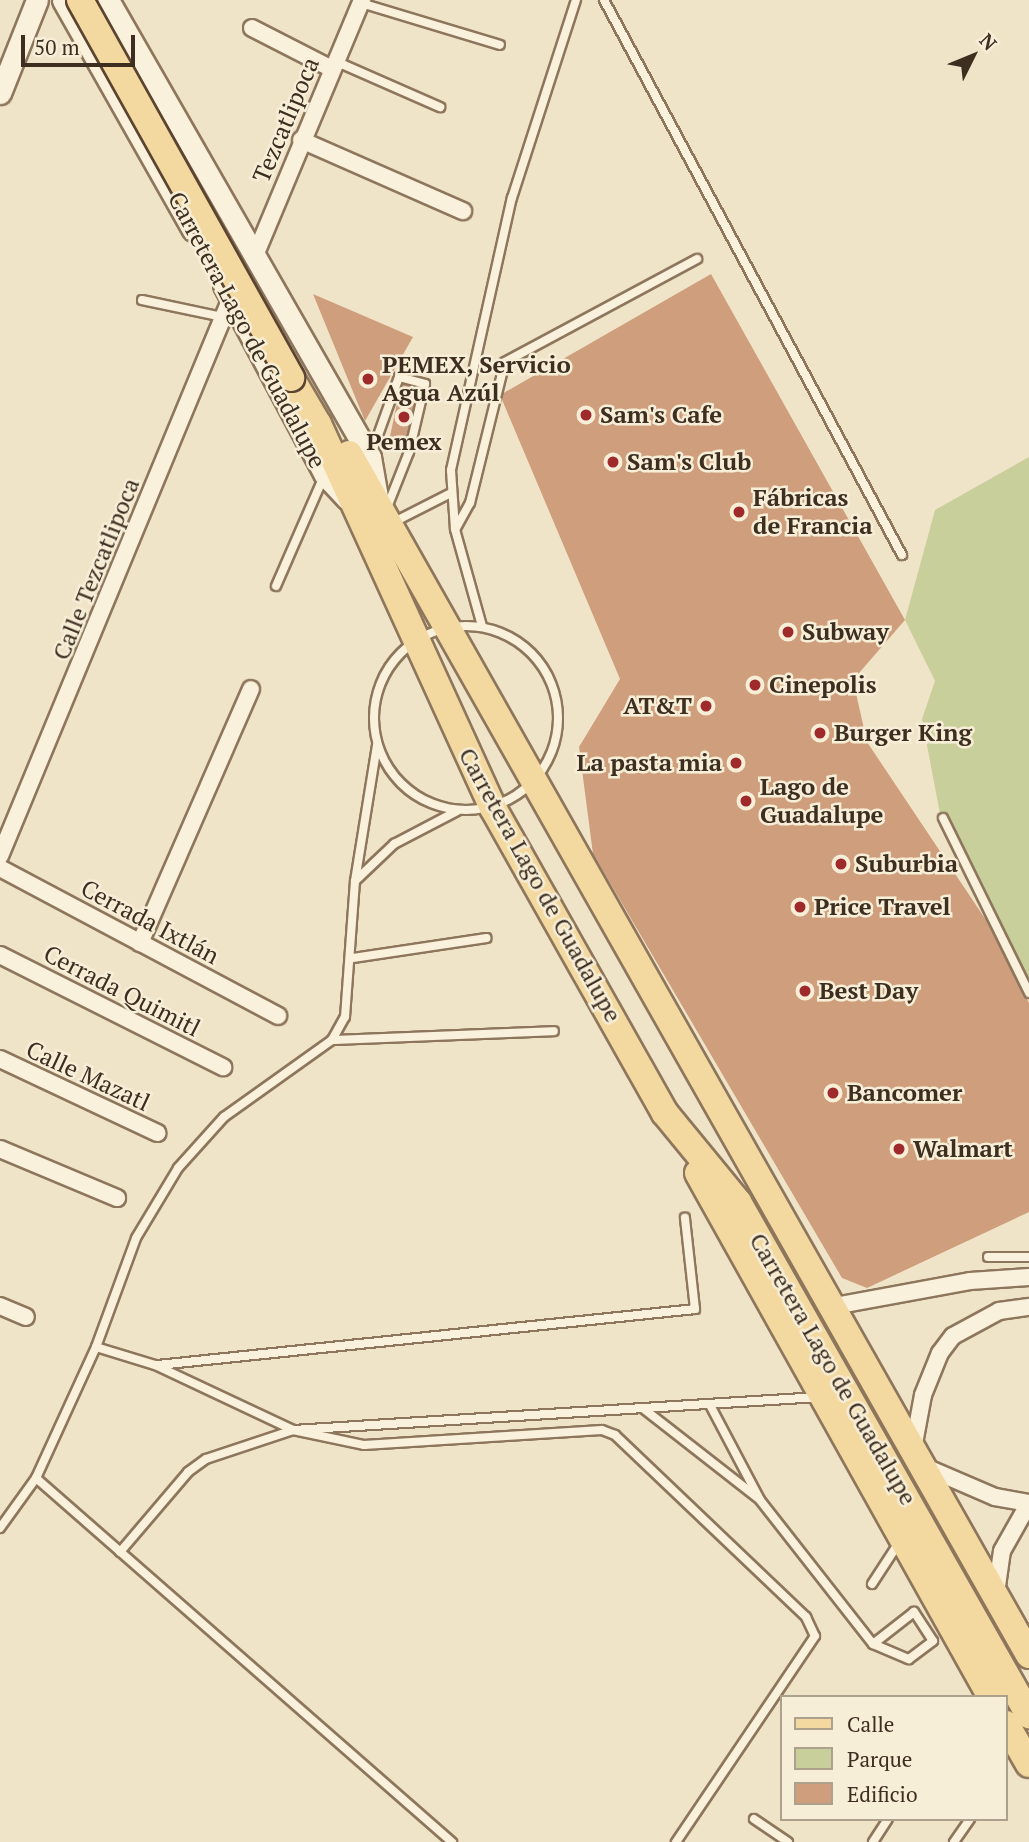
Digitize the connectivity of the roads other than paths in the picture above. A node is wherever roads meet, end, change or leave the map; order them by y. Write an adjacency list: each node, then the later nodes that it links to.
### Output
1 (37, 0): 13 (street)
2 (63, 0): 14 (street, Carretera Lago de Guadalupe)
3 (80, 0): 22 (main road, bridge)
4 (94, 0): 22 (main road)
5 (108, 0): 12 (street, Carretera Lago de Guadalupe)
6 (576, 0): 25 (lane)
7 (604, 0): 28 (lane)
8 (362, 2): 10 (lane); 11 (street, Tezcatlipoca)
9 (253, 28): 11 (street)
10 (500, 45)
11 (334, 65): 15 (lane); 16 (street, Tezcatlipoca)
12 (150, 72): 14 (street); 18 (street, Carretera Lago de Guadalupe)
13 (0, 90)
14 (117, 94): 21 (street, Carretera Lago de Guadalupe)
15 (440, 107)
16 (301, 140): 17 (street); 18 (street, Tezcatlipoca)
17 (464, 211)
18 (254, 258): 23 (street, Carretera Lago de Guadalupe)
19 (697, 259): 27 (lane)
20 (142, 300): 21 (lane)
21 (228, 307): 24 (street, Carretera Lago de Guadalupe); 39 (street, Calle Tezcatlipoca)
22 (297, 375): 26 (main road)
23 (370, 457): 26 (street, Carretera Lago de Guadalupe); 26 (lane)
24 (325, 475): 26 (street, Carretera Lago de Guadalupe); 29 (lane)
25 (450, 494): 26 (lane); 27 (lane)
26 (378, 513): 30 (main road, Carretera Lago de Guadalupe); 32 (main road, Carretera Lago de Guadalupe)
27 (455, 528): 31 (lane)
28 (902, 555)
29 (276, 586)
30 (449, 626): 31 (lane); 32 (lane); 35 (main road, Carretera Lago de Guadalupe)
31 (482, 626): 35 (lane)
32 (415, 640): 34 (lane); 36 (main road, Carretera Lago de Guadalupe)
33 (251, 689): 43 (street)
34 (376, 745): 37 (lane); 41 (lane)
35 (535, 782): 36 (lane); 61 (main road, Carretera Lago de Guadalupe)
36 (493, 808): 37 (lane); 52 (main road, Carretera Lago de Guadalupe)
37 (457, 811): 41 (lane)
38 (943, 818): 46 (lane)
39 (0, 856)
40 (0, 868): 43 (street, Cerrada Ixtlán)
41 (355, 881): 45 (lane)
42 (487, 937): 45 (lane)
43 (140, 943): 47 (street, Cerrada Ixtlán)
44 (0, 955): 51 (street, Cerrada Quimitl)
45 (353, 958): 49 (lane)
46 (1029, 993)
47 (278, 1016)
48 (554, 1031): 49 (lane)
49 (332, 1040): 64 (lane)
50 (0, 1059): 53 (street, Calle Mazatl)
51 (223, 1067)
52 (665, 1113): 66 (main road); 82 (main road, Carretera Lago de Guadalupe)
53 (157, 1133)
54 (0, 1149): 55 (street)
55 (117, 1198)
56 (685, 1218): 65 (lane)
57 (988, 1257): 58 (lane)
58 (1029, 1257)
59 (1029, 1277): 61 (street)
60 (0, 1306): 63 (street)
61 (829, 1307): 70 (main road, Carretera Lago de Guadalupe)
62 (1029, 1307): 70 (street)
63 (26, 1317)
64 (96, 1347): 65 (lane); 71 (lane)
65 (155, 1365): 69 (lane)
66 (823, 1397): 67 (lane); 75 (main road)
67 (710, 1405): 68 (lane); 72 (lane)
68 (644, 1409): 69 (lane); 72 (lane)
69 (293, 1430): 76 (lane); 89 (lane)
70 (916, 1458): 73 (street); 78 (main road, Carretera Lago de Guadalupe)
71 (36, 1478): 74 (lane); 76 (lane)
72 (760, 1500): 79 (lane)
73 (1029, 1503): 78 (street)
74 (0, 1528)
75 (902, 1539): 77 (lane); 81 (main road)
76 (120, 1552): 88 (lane)
77 (872, 1584)
78 (996, 1599): 80 (main road, Carretera Lago de Guadalupe)
79 (873, 1644): 79 (lane)
80 (1027, 1649)
81 (989, 1695)
82 (1029, 1715)
83 (1008, 1727): 84 (main road)
84 (1029, 1764)
85 (754, 1819): 90 (lane)
86 (887, 1821): 91 (lane)
87 (967, 1823): 92 (lane)
88 (452, 1842)
89 (676, 1842)
90 (788, 1842)
91 (873, 1842)
92 (954, 1842)

